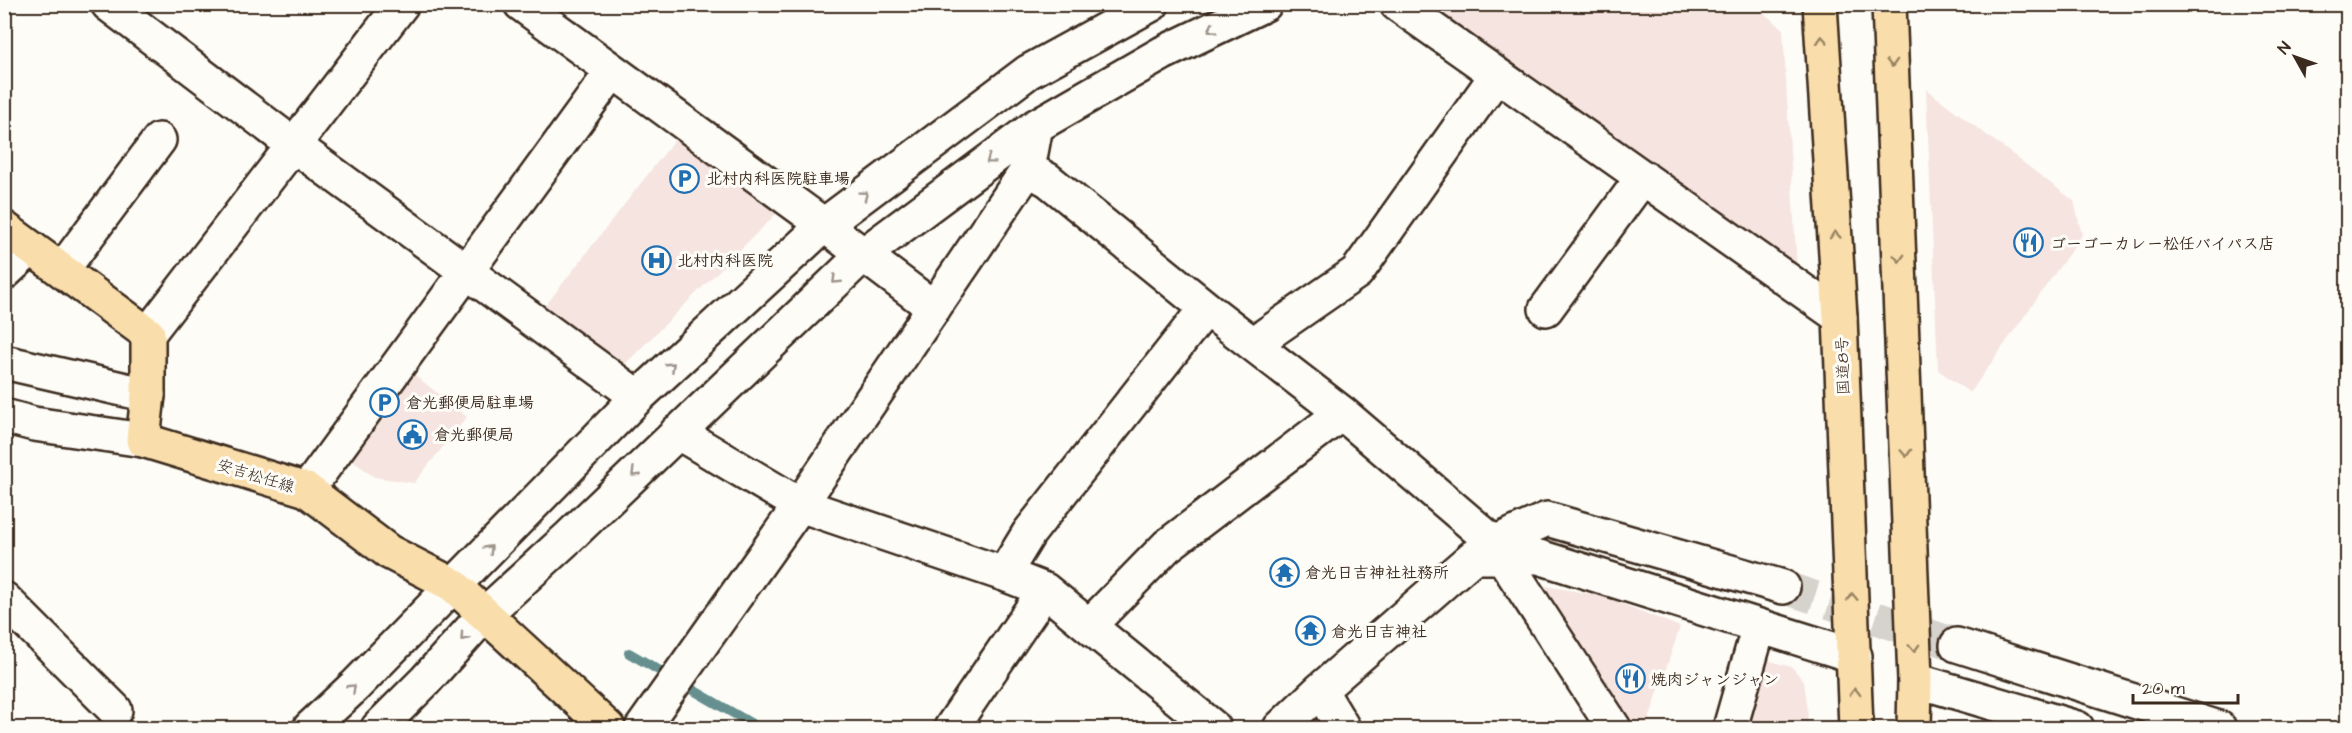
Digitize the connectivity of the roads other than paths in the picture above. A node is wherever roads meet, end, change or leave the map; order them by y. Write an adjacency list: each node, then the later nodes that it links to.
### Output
1 (108, 4): 9 (street)
2 (402, 4): 14 (street)
3 (521, 4): 10 (street)
4 (1152, 4): 17 (street, one-way to 4)
5 (1264, 4): 12 (street, one-way to 12)
6 (1397, 4): 11 (street)
7 (1820, 4): 27 (main road, 国道8号, one-way to 7)
8 (1889, 4): 50 (main road, one-way to 50)
9 (144, 15): 14 (street)
10 (612, 72): 17 (street); 22 (street)
11 (1496, 75): 16 (street); 29 (street)
12 (1036, 126): 15 (street); 20 (street, one-way to 20)
13 (159, 140): 21 (street)
14 (295, 146): 22 (street); 28 (street)
15 (1028, 169): 24 (street); 25 (street)
16 (1643, 177): 26 (street); 27 (street)
17 (824, 225): 20 (street); 32 (street, one-way to 17)
18 (4, 228): 19 (main road)
19 (32, 248): 21 (main road); 23 (street)
20 (863, 255): 24 (street); 35 (street, one-way to 35)
21 (62, 270): 28 (main road)
22 (466, 271): 32 (street); 37 (street)
23 (4, 273)
24 (934, 308): 38 (street)
25 (1206, 308): 29 (street); 40 (street)
26 (1546, 309)
27 (1840, 317): 49 (main road, 国道8号, one-way to 27)
28 (148, 334): 31 (main road)
29 (1253, 344): 33 (street)
30 (4, 363): 31 (street)
31 (148, 395): 36 (main road)
32 (638, 397): 41 (street, one-way to 32)
33 (1342, 413): 39 (street); 46 (street)
34 (4, 416): 36 (street)
35 (677, 432): 38 (street); 45 (street, one-way to 45)
36 (143, 440): 37 (main road, 安吉松任線)
37 (307, 490): 41 (main road, 安吉松任線)
38 (800, 505): 40 (street); 56 (street)
39 (1490, 552): 42 (street); 47 (street); 51 (street); 61 (street)
40 (1004, 574): 43 (street)
41 (453, 585): 45 (main road, 安吉松任線); 53 (street, one-way to 41)
42 (1783, 587)
43 (1045, 590): 46 (street); 57 (street)
44 (4, 599): 52 (street)
45 (486, 614): 54 (street, one-way to 54); 55 (main road, 安吉松任線)
46 (1089, 626): 58 (street)
47 (1759, 626): 49 (street); 62 (street)
48 (1957, 645): 66 (street)
49 (1855, 656): 63 (main road, 国道8号, one-way to 49)
50 (1915, 680): 64 (main road); 65 (street)
51 (1320, 690): 59 (street); 60 (street)
52 (116, 710)
53 (310, 729)
54 (378, 729)
55 (609, 729)
56 (642, 729)
57 (951, 729)
58 (1214, 729)
59 (1280, 729)
60 (1343, 729)
61 (1614, 729)
62 (1730, 729)
63 (1856, 729)
64 (1914, 729)
65 (2077, 729)
66 (2219, 729)

